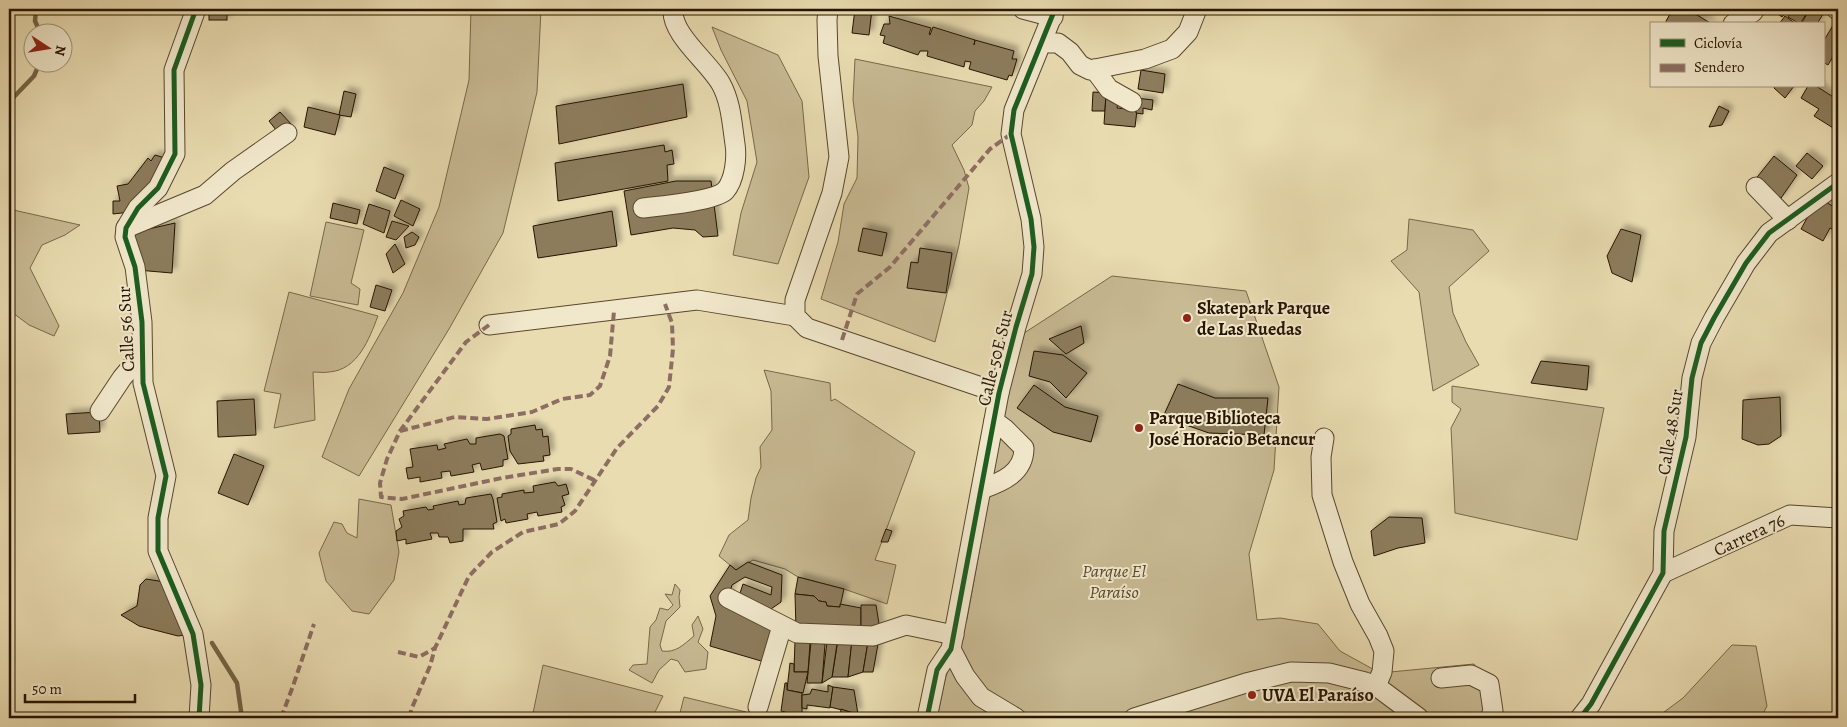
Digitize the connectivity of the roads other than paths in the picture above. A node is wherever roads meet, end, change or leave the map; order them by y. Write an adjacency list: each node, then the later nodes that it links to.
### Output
1 (196, 9): 17 (street)
2 (673, 9): 15 (street)
3 (828, 9): 18 (street)
4 (1023, 9): 7 (street)
5 (1197, 9): 10 (street)
6 (1755, 9): 8 (street)
7 (1054, 13): 9 (street, Calle 50E Sur)
8 (1736, 22)
9 (1044, 39): 10 (street); 21 (street, Calle 50E Sur)
10 (1094, 69): 11 (street)
11 (1132, 102)
12 (287, 134): 17 (street)
13 (1838, 183): 16 (street, Calle 48 Sur)
14 (1756, 187): 16 (street)
15 (643, 208)
16 (1788, 220): 27 (street, Calle 48 Sur)
17 (126, 228): 20 (street, Calle 56 Sur)
18 (795, 316): 19 (street); 21 (street)
19 (489, 324)
20 (142, 354): 22 (street); 34 (street, Calle 56 Sur)
21 (999, 393): 23 (street, Calle 50E Sur)
22 (100, 411)
23 (994, 421): 25 (street, Calle 50E Sur); 25 (street)
24 (1324, 438): 32 (street)
25 (982, 490): 30 (street, Calle 50E Sur)
26 (1838, 518): 27 (street, Carrera 76)
27 (1663, 574): 40 (street, Calle 48 Sur)
28 (728, 598): 29 (street)
29 (782, 626): 30 (street); 33 (street)
30 (952, 642): 35 (street, Calle 50E Sur); 36 (street)
31 (1441, 678): 39 (street)
32 (1376, 686): 37 (street); 38 (street)
33 (758, 707)
34 (199, 718)
35 (928, 718)
36 (1016, 718)
37 (1134, 718)
38 (1419, 718)
39 (1490, 718)
40 (1580, 718)

